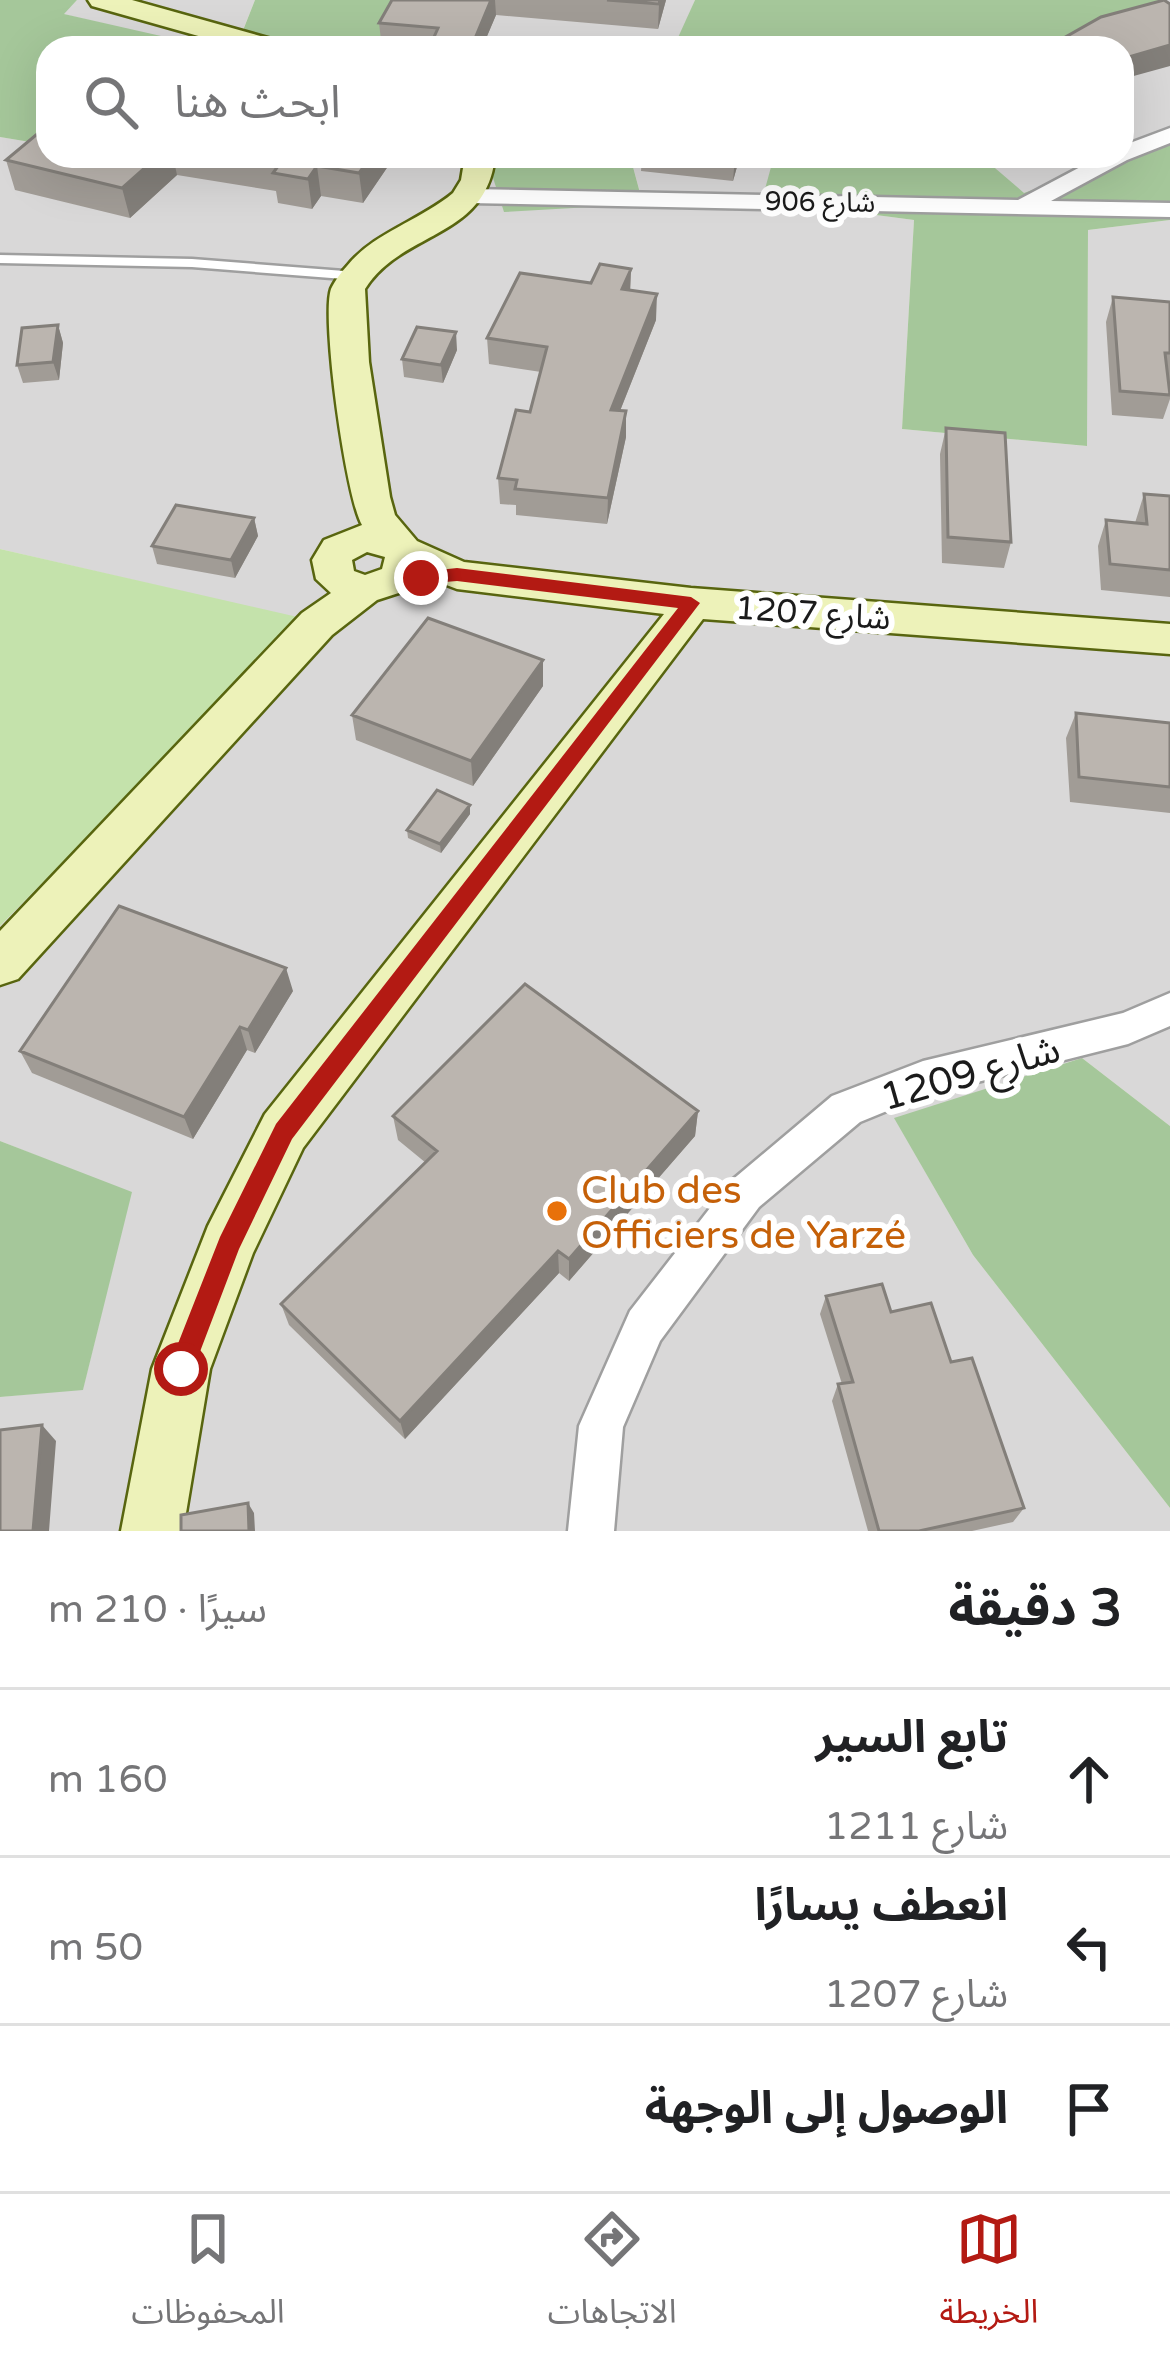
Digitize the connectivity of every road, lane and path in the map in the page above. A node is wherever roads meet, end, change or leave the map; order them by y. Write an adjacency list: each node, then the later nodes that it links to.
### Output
1 (102, 0): 2 (street)
2 (230, 36)
3 (1170, 135): 4 (street)
4 (1134, 149)
5 (481, 168): 7 (street)
6 (1095, 168): 8 (street)
7 (469, 196): 8 (street, شارع 906); 11 (street)
8 (1025, 205): 9 (street, شارع 906)
9 (1170, 211)
10 (0, 259): 11 (lane)
11 (357, 277): 12 (street)
12 (372, 558): 13 (street, شارع 1207); 15 (street)
13 (691, 603): 14 (street, شارع 1207); 17 (street)
14 (1170, 639)
15 (0, 964)
16 (1170, 1009): 18 (street, شارع 1209)
17 (152, 1531)
18 (590, 1531)

